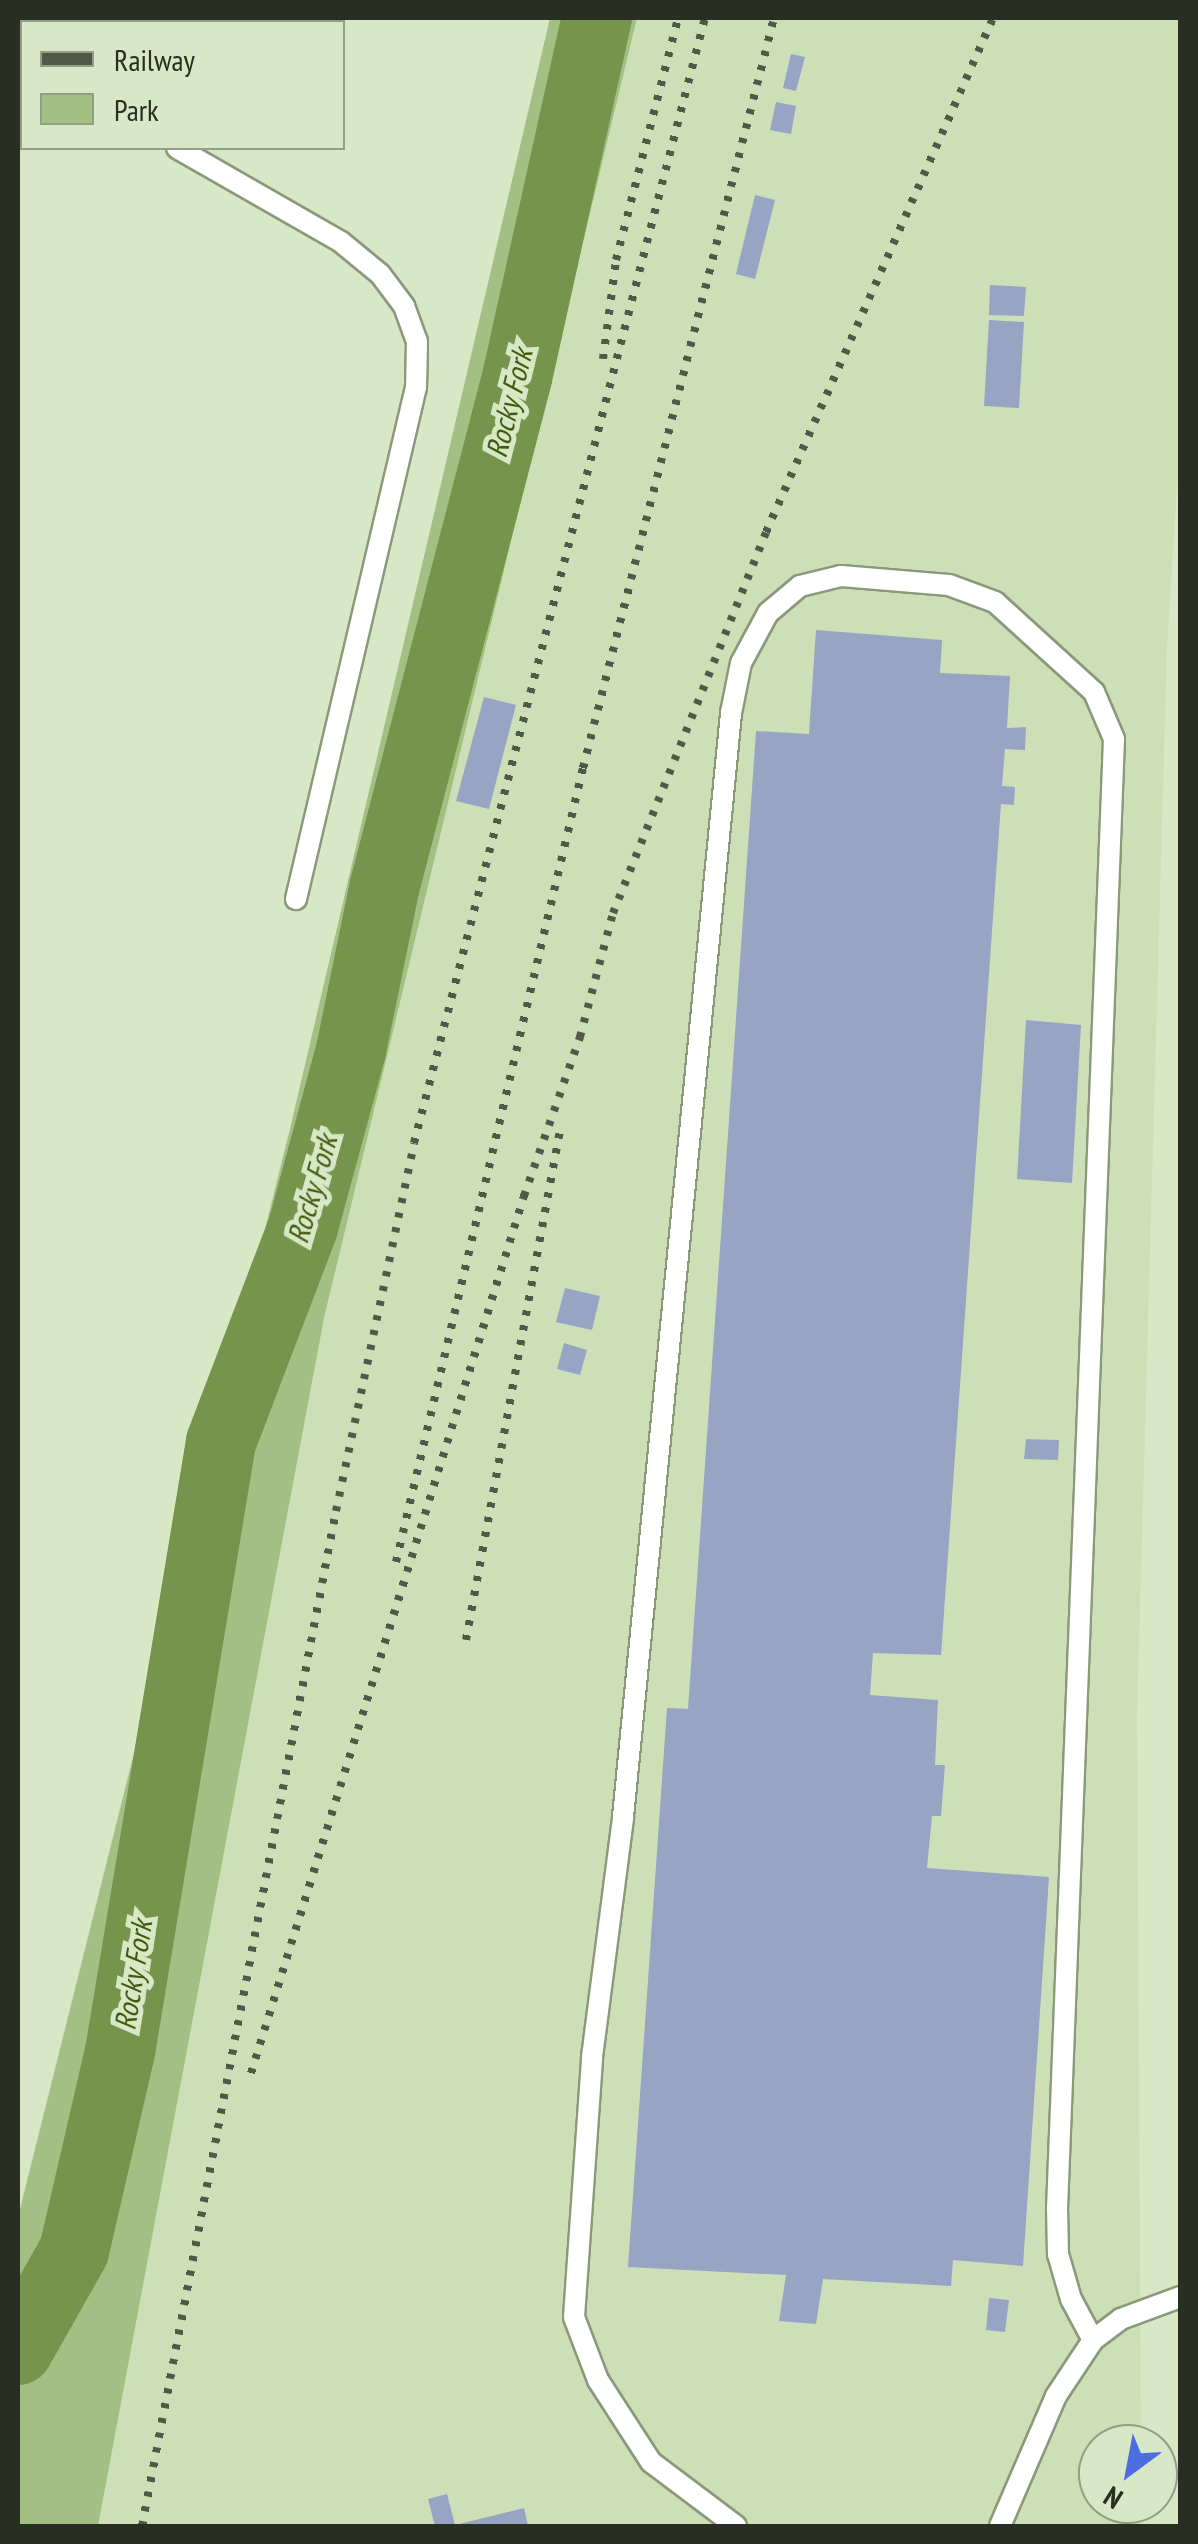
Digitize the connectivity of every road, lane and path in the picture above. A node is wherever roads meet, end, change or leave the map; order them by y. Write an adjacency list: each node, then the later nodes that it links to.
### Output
1 (180, 150): 2 (lane)
2 (296, 899)
3 (1180, 2297): 4 (lane)
4 (1093, 2340): 5 (lane); 6 (lane)
5 (736, 2526)
6 (1000, 2526)

